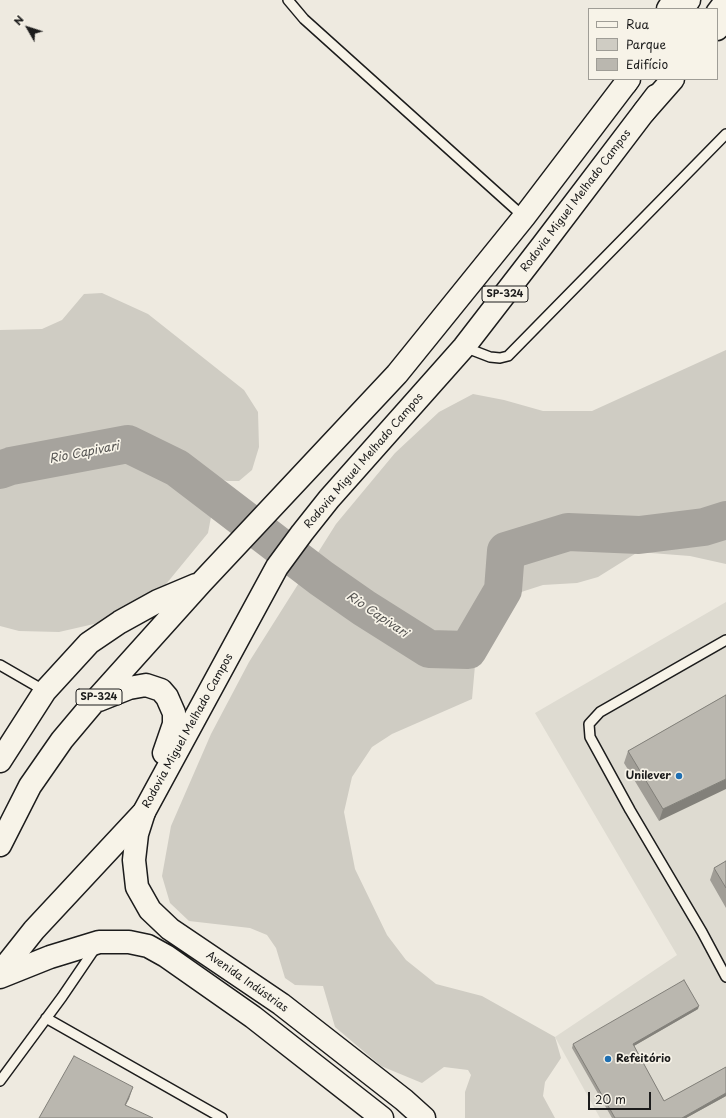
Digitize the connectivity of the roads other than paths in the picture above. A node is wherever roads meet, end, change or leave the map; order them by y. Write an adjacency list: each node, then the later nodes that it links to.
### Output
1 (288, 0): 13 (lane)
2 (689, 0): 4 (main road)
3 (726, 1): 5 (main road)
4 (683, 8)
5 (718, 12)
6 (726, 19): 7 (main road)
7 (718, 28)
8 (628, 80): 13 (main road, SP-324)
9 (667, 80): 11 (main road, Rodovia Miguel Melhado Campos / SP-324)
10 (672, 80): 11 (main road)
11 (644, 112): 14 (main road, Rodovia Miguel Melhado Campos / SP-324)
12 (726, 134): 14 (lane)
13 (524, 217): 15 (main road, SP-324)
14 (464, 347): 21 (main road, Rodovia Miguel Melhado Campos / SP-324)
15 (201, 583): 18 (main road); 19 (main road, SP-324)
16 (726, 640): 25 (lane)
17 (0, 666): 18 (lane)
18 (45, 691): 20 (main road)
19 (94, 702): 21 (main road); 22 (main road, SP-324)
20 (0, 761)
21 (144, 812): 24 (main road, Rodovia Miguel Melhado Campos / SP-324); 31 (main road, Avenida Indústrias)
22 (0, 845)
23 (99, 942): 26 (main road); 27 (lane); 30 (main road)
24 (0, 973)
25 (726, 976)
26 (0, 977)
27 (46, 1018): 28 (lane); 29 (lane)
28 (0, 1081)
29 (222, 1118)
30 (382, 1118)
31 (424, 1118)

